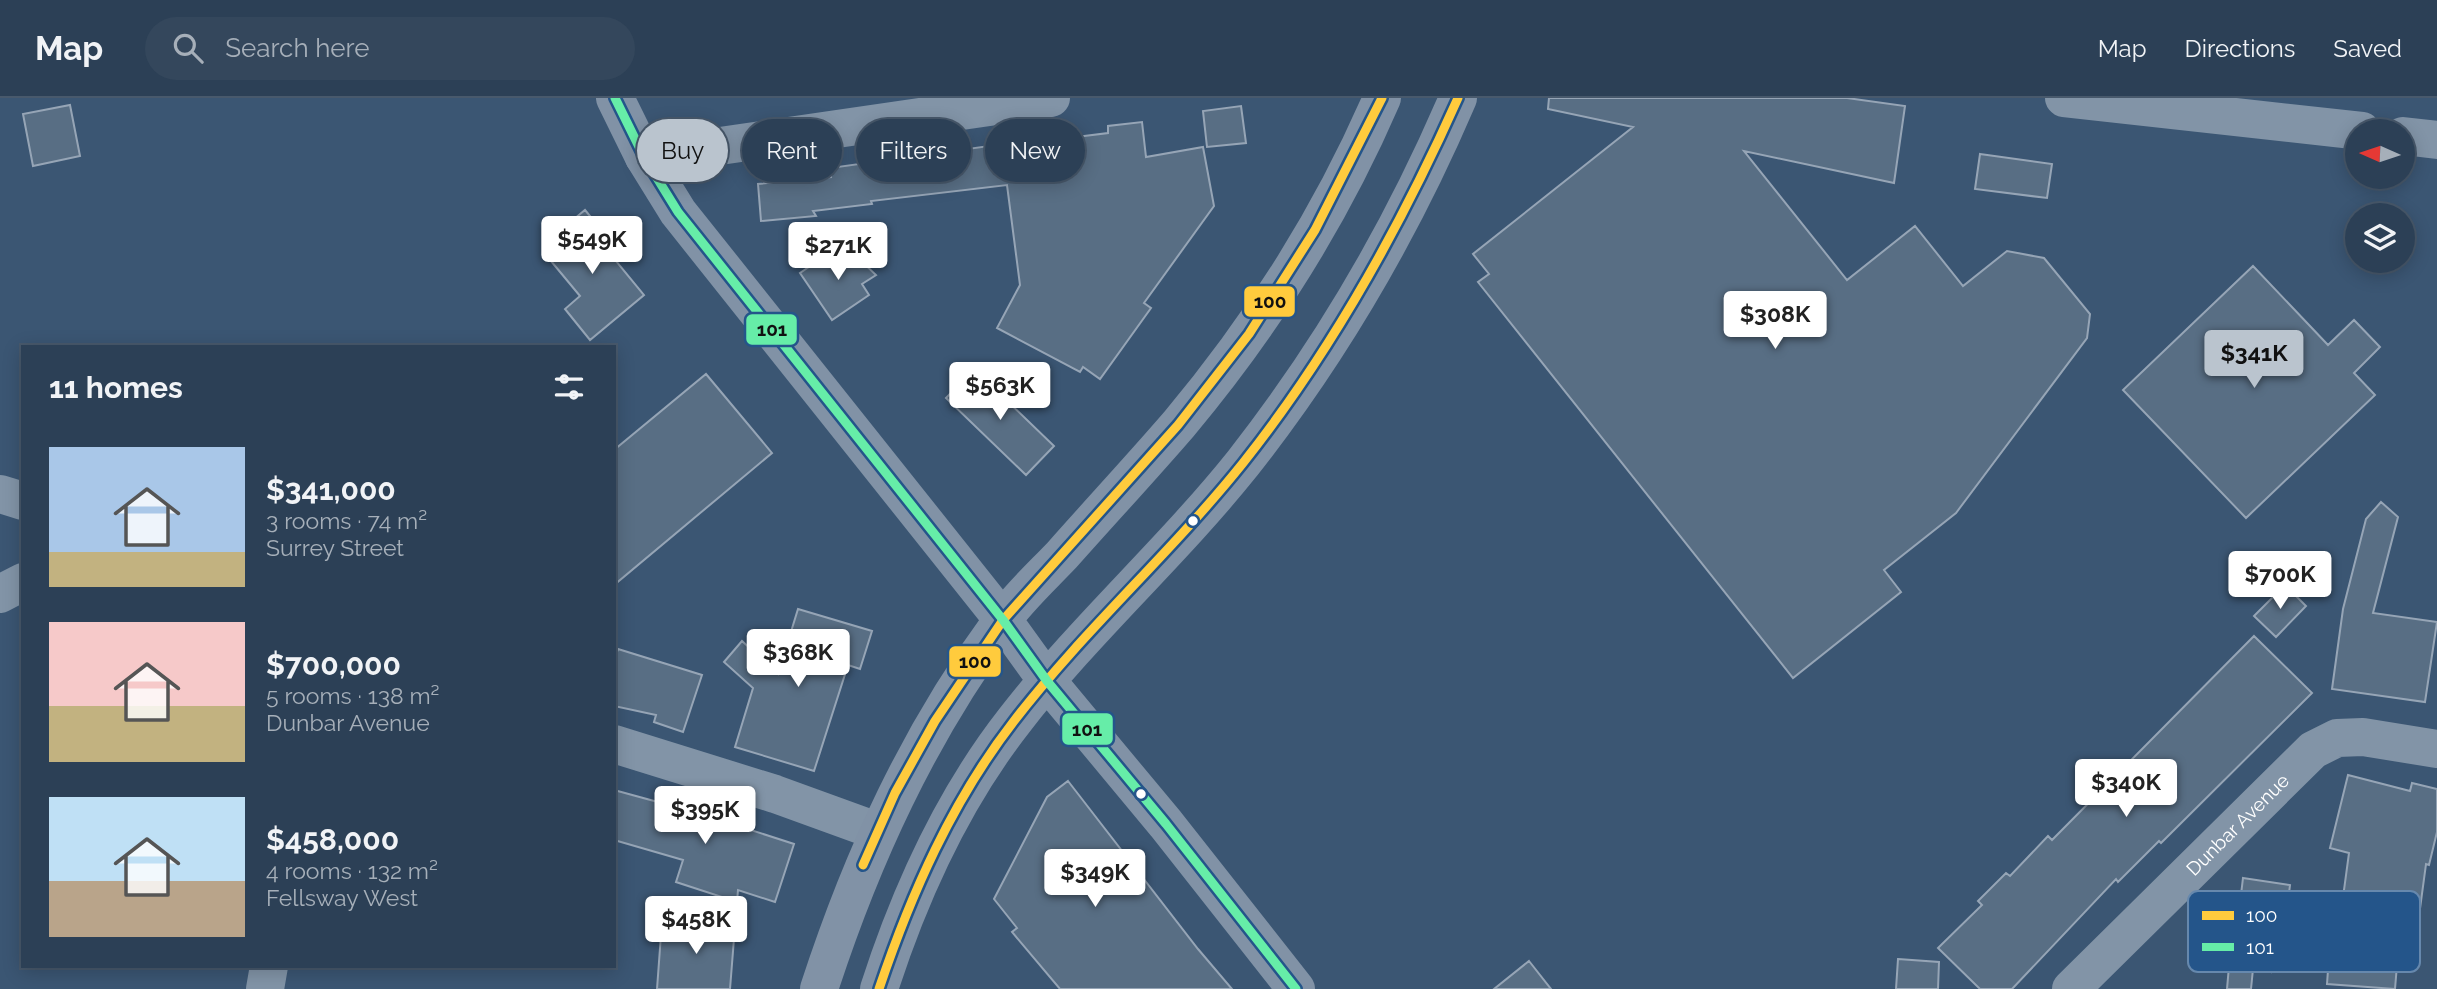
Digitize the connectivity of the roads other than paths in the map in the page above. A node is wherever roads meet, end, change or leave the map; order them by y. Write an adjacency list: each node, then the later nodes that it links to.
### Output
1 (615, 98): 9 (main road)
2 (1051, 98): 10 (street)
3 (1381, 98): 16 (main road)
4 (1458, 98): 17 (main road)
5 (2064, 98): 6 (street)
6 (2345, 129)
7 (2415, 137): 8 (street)
8 (2437, 140)
9 (637, 143)
10 (728, 145)
11 (659, 182): 16 (main road)
12 (0, 494): 13 (street)
13 (21, 499)
14 (21, 583): 15 (street)
15 (0, 594)
16 (1003, 620): 17 (main road); 20 (main road)
17 (1047, 681): 24 (main road); 25 (main road)
18 (616, 745): 20 (street)
19 (2437, 749): 26 (street, Dunbar Avenue)
20 (877, 831): 23 (main road)
21 (269, 968): 22 (street)
22 (265, 989)
23 (819, 989)
24 (878, 989)
25 (1296, 989)
26 (2071, 989)

